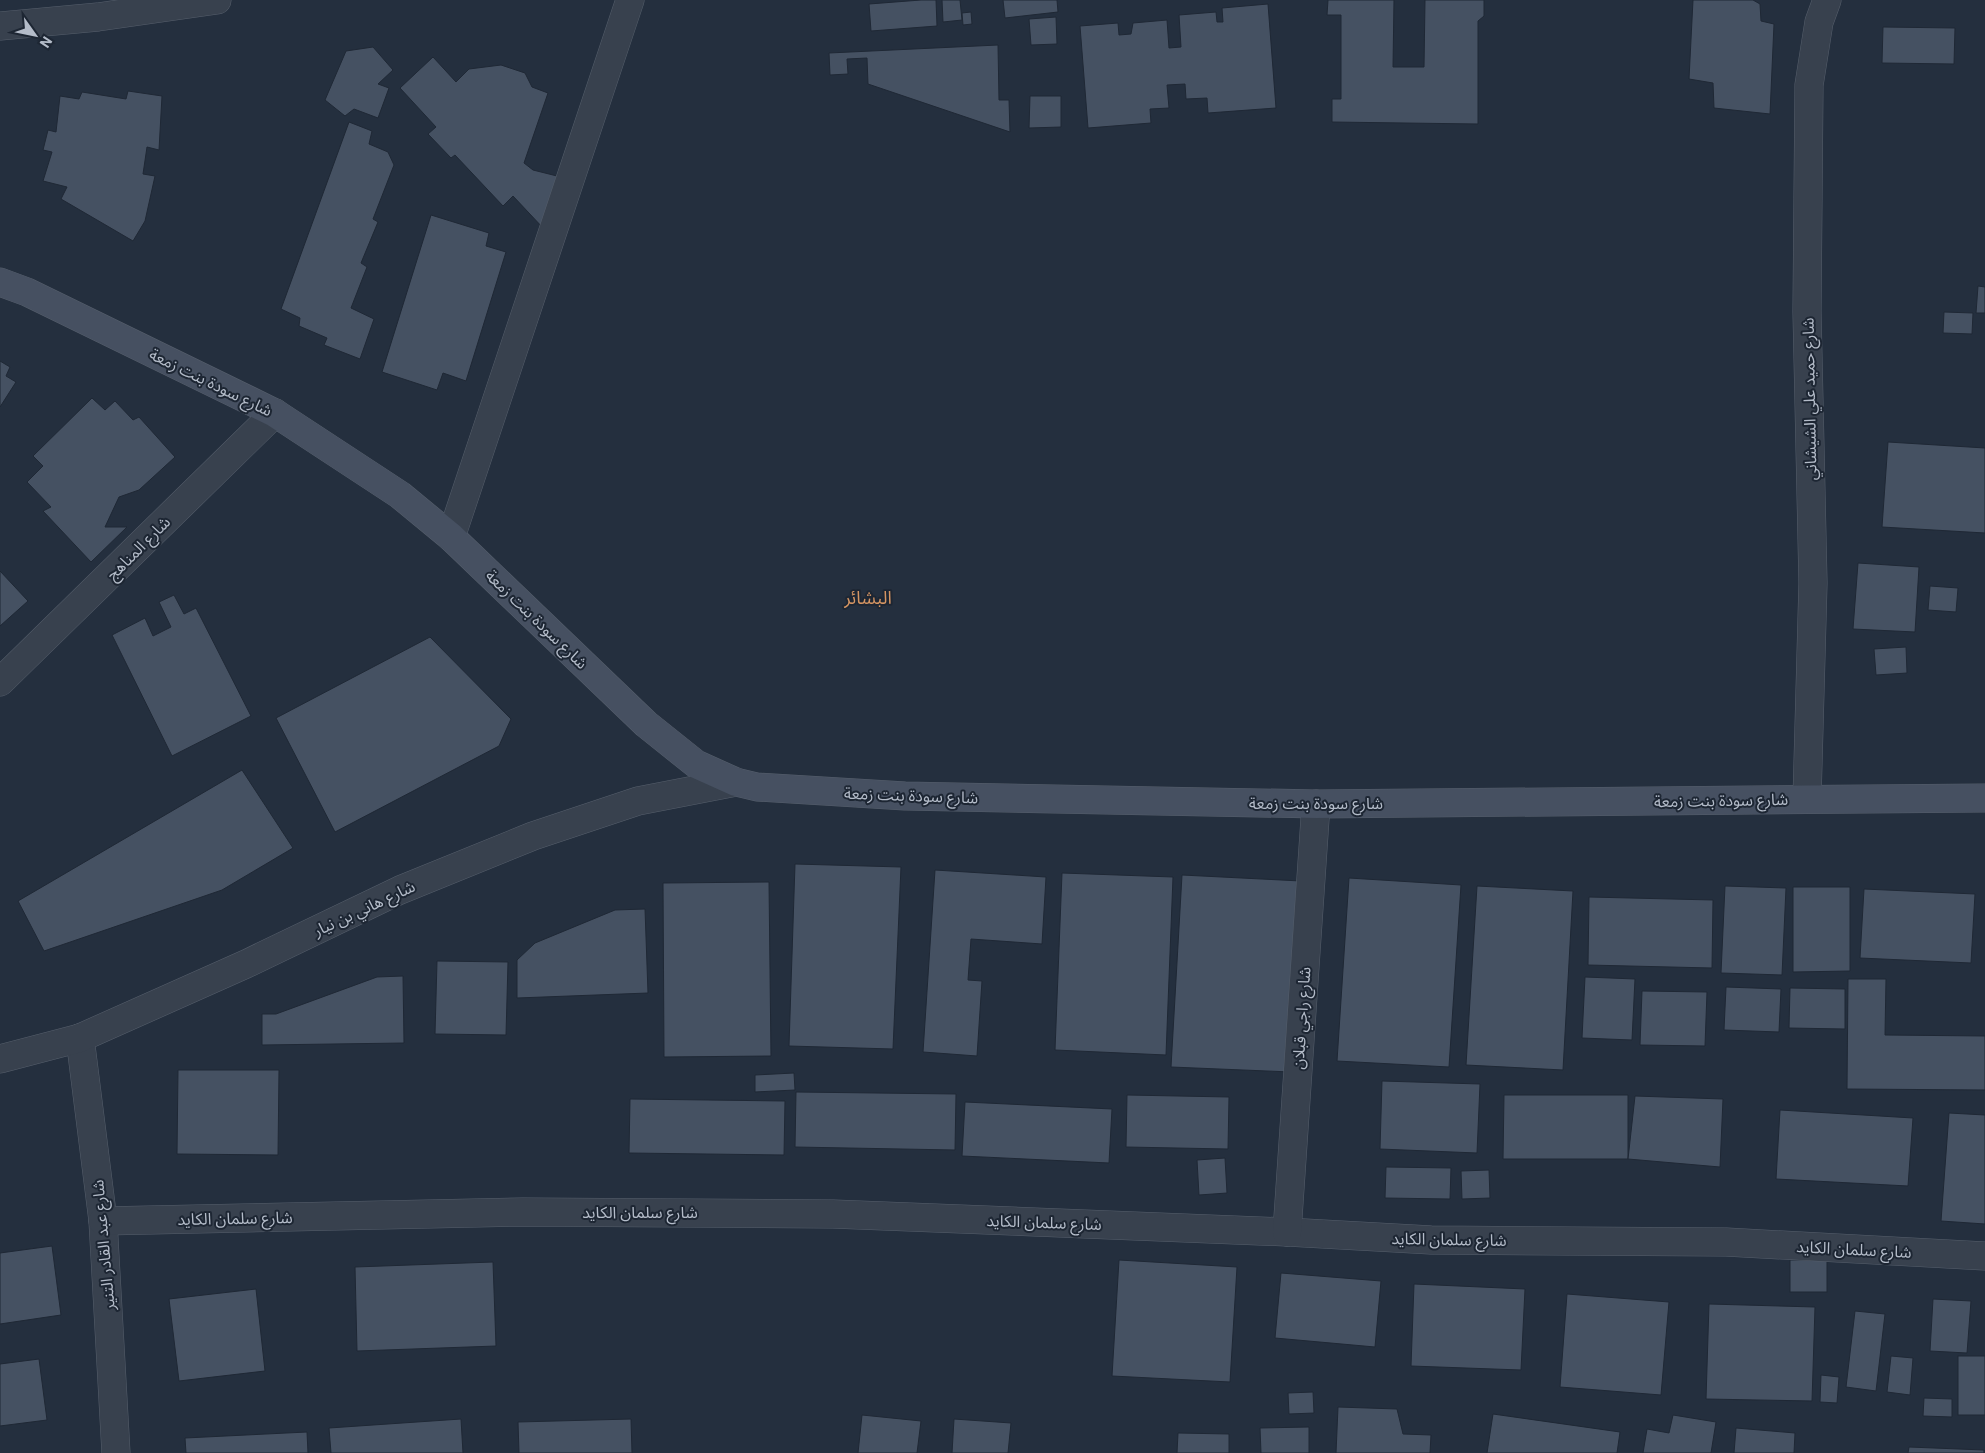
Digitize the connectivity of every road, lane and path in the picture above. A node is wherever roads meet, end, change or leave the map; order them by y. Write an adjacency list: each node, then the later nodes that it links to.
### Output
1 (217, 0): 4 (street)
2 (630, 0): 7 (street)
3 (1827, 0): 11 (street, شارع حميد علي الشيشاني)
4 (0, 26)
5 (0, 282): 6 (street, شارع سودة بنت زمعة)
6 (275, 414): 7 (street, شارع سودة بنت زمعة); 8 (street, شارع المناهج)
7 (451, 537): 9 (street, شارع سودة بنت زمعة)
8 (0, 682)
9 (736, 782): 12 (street, شارع سودة بنت زمعة); 13 (street, شارع هاني بن نيار)
10 (1985, 798): 11 (street, شارع سودة بنت زمعة)
11 (1808, 799): 12 (street, شارع سودة بنت زمعة)
12 (1316, 804): 16 (street, شارع راجي قبلان)
13 (80, 1038): 14 (street, شارع هاني بن نيار); 15 (street, شارع عبد القادر التنير)
14 (0, 1059)
15 (103, 1221): 16 (street, شارع سلمان الكايد); 18 (street, شارع عبد القادر التنير)
16 (1287, 1232): 17 (street, شارع سلمان الكايد)
17 (1985, 1256)
18 (116, 1453)

